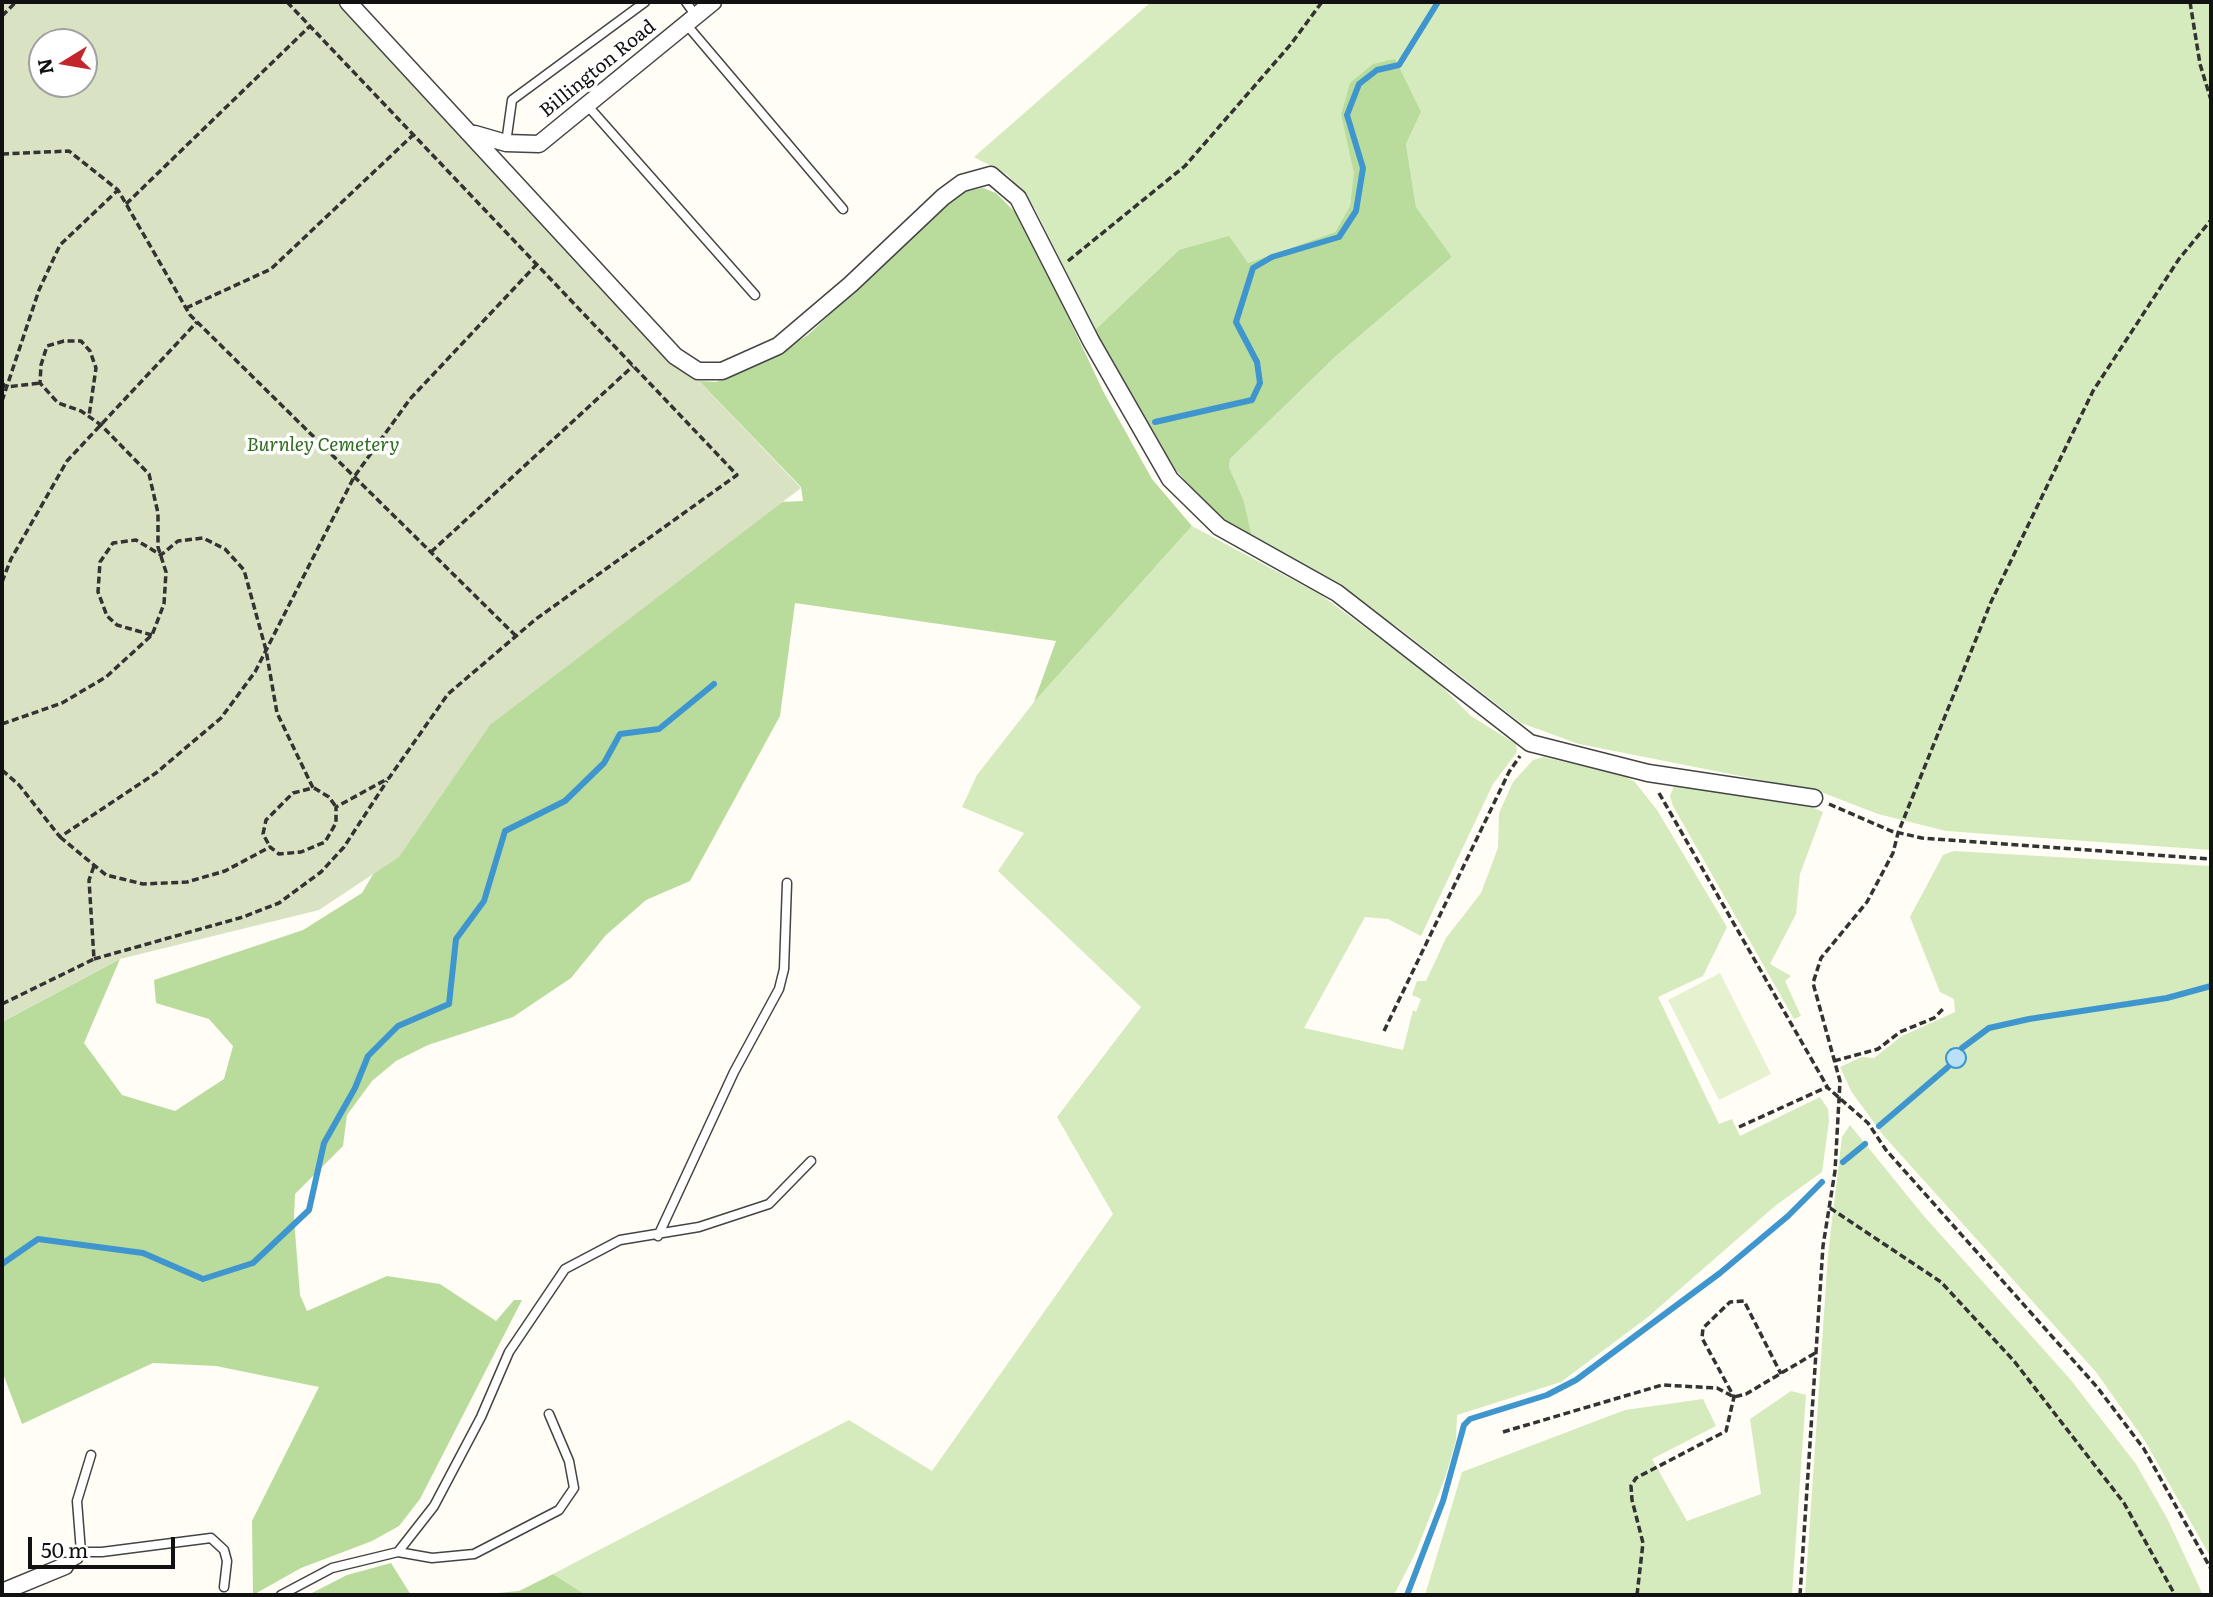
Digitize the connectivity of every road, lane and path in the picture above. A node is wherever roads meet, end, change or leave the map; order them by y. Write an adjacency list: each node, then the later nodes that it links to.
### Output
1 (16, 2): 9 (path)
2 (287, 2): 11 (path)
3 (348, 2): 14 (street, Billington Road)
4 (645, 2): 16 (lane)
5 (686, 2): 10 (lane)
6 (713, 2): 10 (street, Billington Road)
7 (1322, 2): 23 (path)
8 (2190, 2): 12 (path)
9 (2, 16)
10 (691, 20): 13 (street, Billington Road); 20 (lane)
11 (310, 26): 15 (path); 19 (path)
12 (2211, 100)
13 (587, 105): 16 (street, Billington Road); 24 (lane)
14 (472, 133): 16 (street, Billington Road); 23 (street)
15 (413, 135): 22 (path); 25 (path)
16 (506, 144)
17 (2, 154): 18 (path)
18 (118, 190): 19 (path); 30 (path)
19 (126, 204): 25 (path)
20 (844, 209)
21 (2211, 220): 49 (path)
22 (537, 264): 27 (path); 34 (path)
23 (1055, 271): 42 (street)
24 (755, 295)
25 (186, 308): 26 (path)
26 (197, 322): 33 (path); 34 (path)
27 (633, 365): 35 (path); 39 (path)
28 (2, 383): 30 (path)
29 (40, 383): 30 (path); 32 (path); 32 (path)
30 (6, 387): 31 (path)
31 (2, 401)
32 (89, 416): 33 (path)
33 (101, 425): 36 (path); 37 (path)
34 (354, 477): 35 (path); 40 (path)
35 (431, 552): 39 (path)
36 (161, 555): 38 (path); 38 (path); 40 (path)
37 (2, 582)
38 (152, 635): 41 (path)
39 (516, 636): 45 (path)
40 (266, 650): 46 (path); 50 (path)
41 (2, 724)
42 (1530, 743): 44 (street); 58 (path)
43 (2, 770): 50 (path)
44 (1648, 772): 47 (street); 60 (path)
45 (389, 778): 48 (path); 55 (path)
46 (313, 788): 48 (path); 51 (path)
47 (1814, 798): 49 (path)
48 (336, 807): 51 (path)
49 (1898, 833): 52 (path); 59 (path)
50 (60, 837): 53 (path)
51 (270, 847): 53 (path)
52 (2211, 859)
53 (94, 866): 55 (path)
54 (787, 883): 65 (lane)
55 (94, 960): 56 (path)
56 (2, 1004)
57 (1945, 1007): 59 (path)
58 (1384, 1031)
59 (1834, 1060): 61 (path)
60 (1827, 1087): 61 (path); 62 (path)
61 (1838, 1100): 64 (path); 75 (path)
62 (1739, 1127)
63 (811, 1161): 65 (lane)
64 (1830, 1208): 66 (path); 81 (path)
65 (658, 1236): 73 (lane)
66 (1817, 1352): 67 (path); 80 (path)
67 (1781, 1374): 68 (path); 68 (path)
68 (1734, 1397): 70 (path); 79 (path)
69 (549, 1414): 73 (lane)
70 (1503, 1432)
71 (92, 1455): 72 (lane)
72 (81, 1552): 74 (lane); 76 (lane)
73 (398, 1552): 78 (lane)
74 (65, 1566): 77 (street)
75 (2211, 1569)
76 (224, 1587)
77 (2, 1592)
78 (281, 1595)
79 (1637, 1595)
80 (1800, 1595)
81 (2175, 1595)

